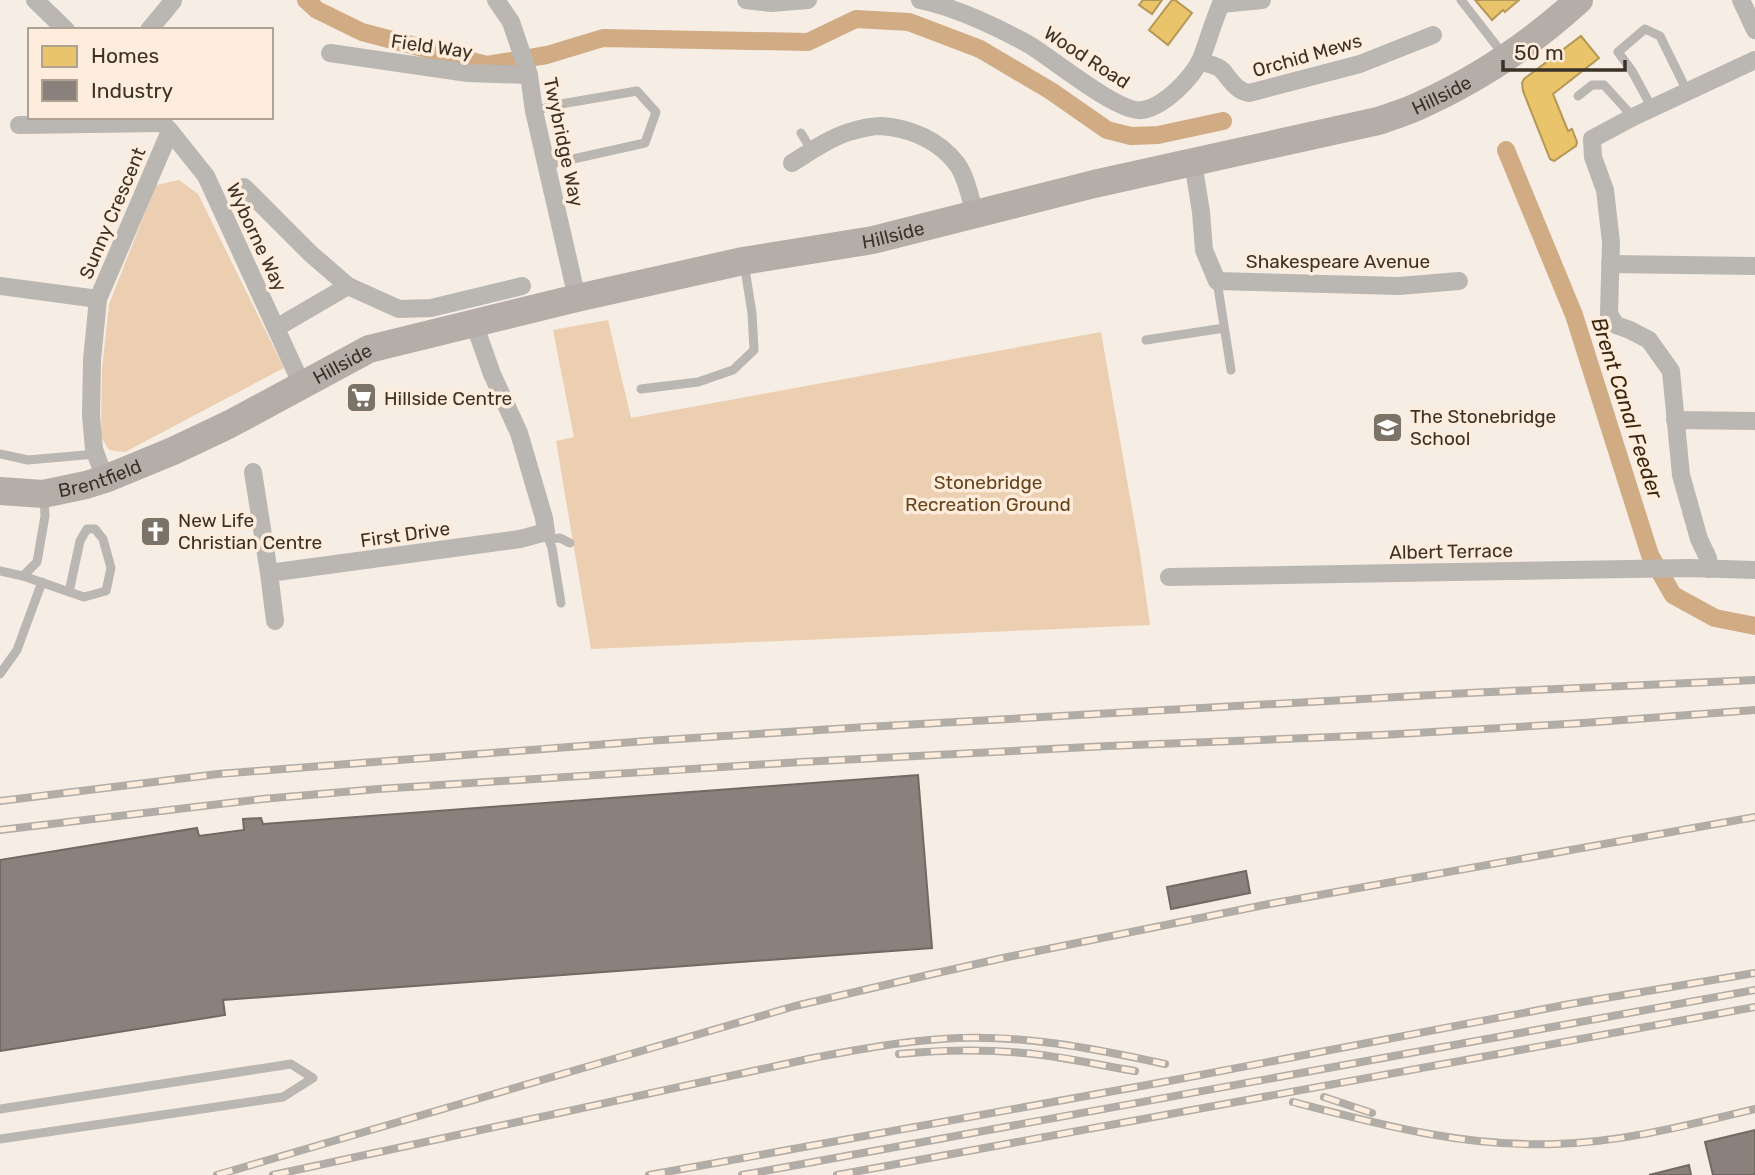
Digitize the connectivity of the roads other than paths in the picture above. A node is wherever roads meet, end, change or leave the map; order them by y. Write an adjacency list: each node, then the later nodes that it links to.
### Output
1 (34, 0): 12 (street)
2 (496, 0): 20 (street, Twybridge Way)
3 (746, 0): 4 (street)
4 (808, 0)
5 (920, 0): 19 (street, Wood Road)
6 (1262, 0): 11 (street)
7 (1461, 0): 17 (lane)
8 (1579, 0): 17 (main road, Hillside)
9 (1741, 0): 14 (street)
10 (173, 1): 13 (street)
11 (1219, 2): 19 (street, Wood Road)
12 (64, 28)
13 (151, 28)
14 (1755, 30)
15 (1433, 35): 19 (street, Orchid Mews)
16 (330, 53): 20 (street, Field Way)
17 (1506, 57): 30 (main road, Hillside)
18 (1755, 60): 21 (street)
19 (1200, 61)
20 (528, 71): 24 (street, Twybridge Way)
21 (1687, 91): 23 (street); 23 (lane)
22 (1578, 96): 25 (lane)
23 (1652, 108): 25 (street)
24 (534, 111): 32 (street, Twybridge Way); 32 (lane)
25 (1633, 117): 36 (street)
26 (163, 124): 27 (street); 44 (street, Sunny Crescent); 46 (street, Wyborne Way)
27 (19, 125)
28 (801, 133): 29 (lane)
29 (812, 151): 31 (street); 34 (street)
30 (1193, 162): 34 (main road, Hillside); 38 (street)
31 (792, 163)
32 (546, 165): 43 (street, Twybridge Way)
33 (244, 187): 41 (street)
34 (975, 214): 35 (main road, Hillside)
35 (743, 261): 43 (main road, Hillside); 51 (lane)
36 (1610, 264): 37 (street); 52 (street)
37 (1755, 266)
38 (1217, 281): 39 (street, Shakespeare Avenue); 47 (lane)
39 (1459, 281)
40 (0, 286): 44 (street)
41 (348, 286): 42 (street); 46 (street)
42 (523, 286)
43 (577, 298): 45 (main road, Hillside)
44 (98, 299): 56 (street, Sunny Crescent)
45 (474, 323): 50 (main road, Hillside); 60 (street)
46 (276, 327): 50 (street, Wyborne Way)
47 (1224, 328): 48 (lane); 49 (lane)
48 (1146, 340)
49 (1231, 370)
50 (302, 385): 54 (main road, Hillside)
51 (641, 389)
52 (1675, 420): 53 (street); 62 (street)
53 (1755, 421)
54 (192, 442): 56 (main road, Brentfield)
55 (0, 454): 56 (lane)
56 (101, 466): 59 (main road, Brentfield)
57 (253, 472): 65 (street)
58 (0, 491): 59 (main road, Brentfield)
59 (43, 494): 66 (lane)
60 (547, 536): 61 (lane); 65 (street, First Drive); 70 (lane)
61 (570, 542)
62 (1709, 569): 63 (street, Albert Terrace); 67 (street, Albert Terrace)
63 (1755, 570)
64 (0, 571): 66 (lane)
65 (269, 573): 71 (street)
66 (23, 576): 68 (lane)
67 (1169, 577)
68 (42, 582): 69 (lane); 72 (lane)
69 (69, 592): 69 (lane)
70 (561, 604)
71 (275, 621)
72 (0, 674)
73 (0, 1109): 74 (lane)
74 (0, 1139)

